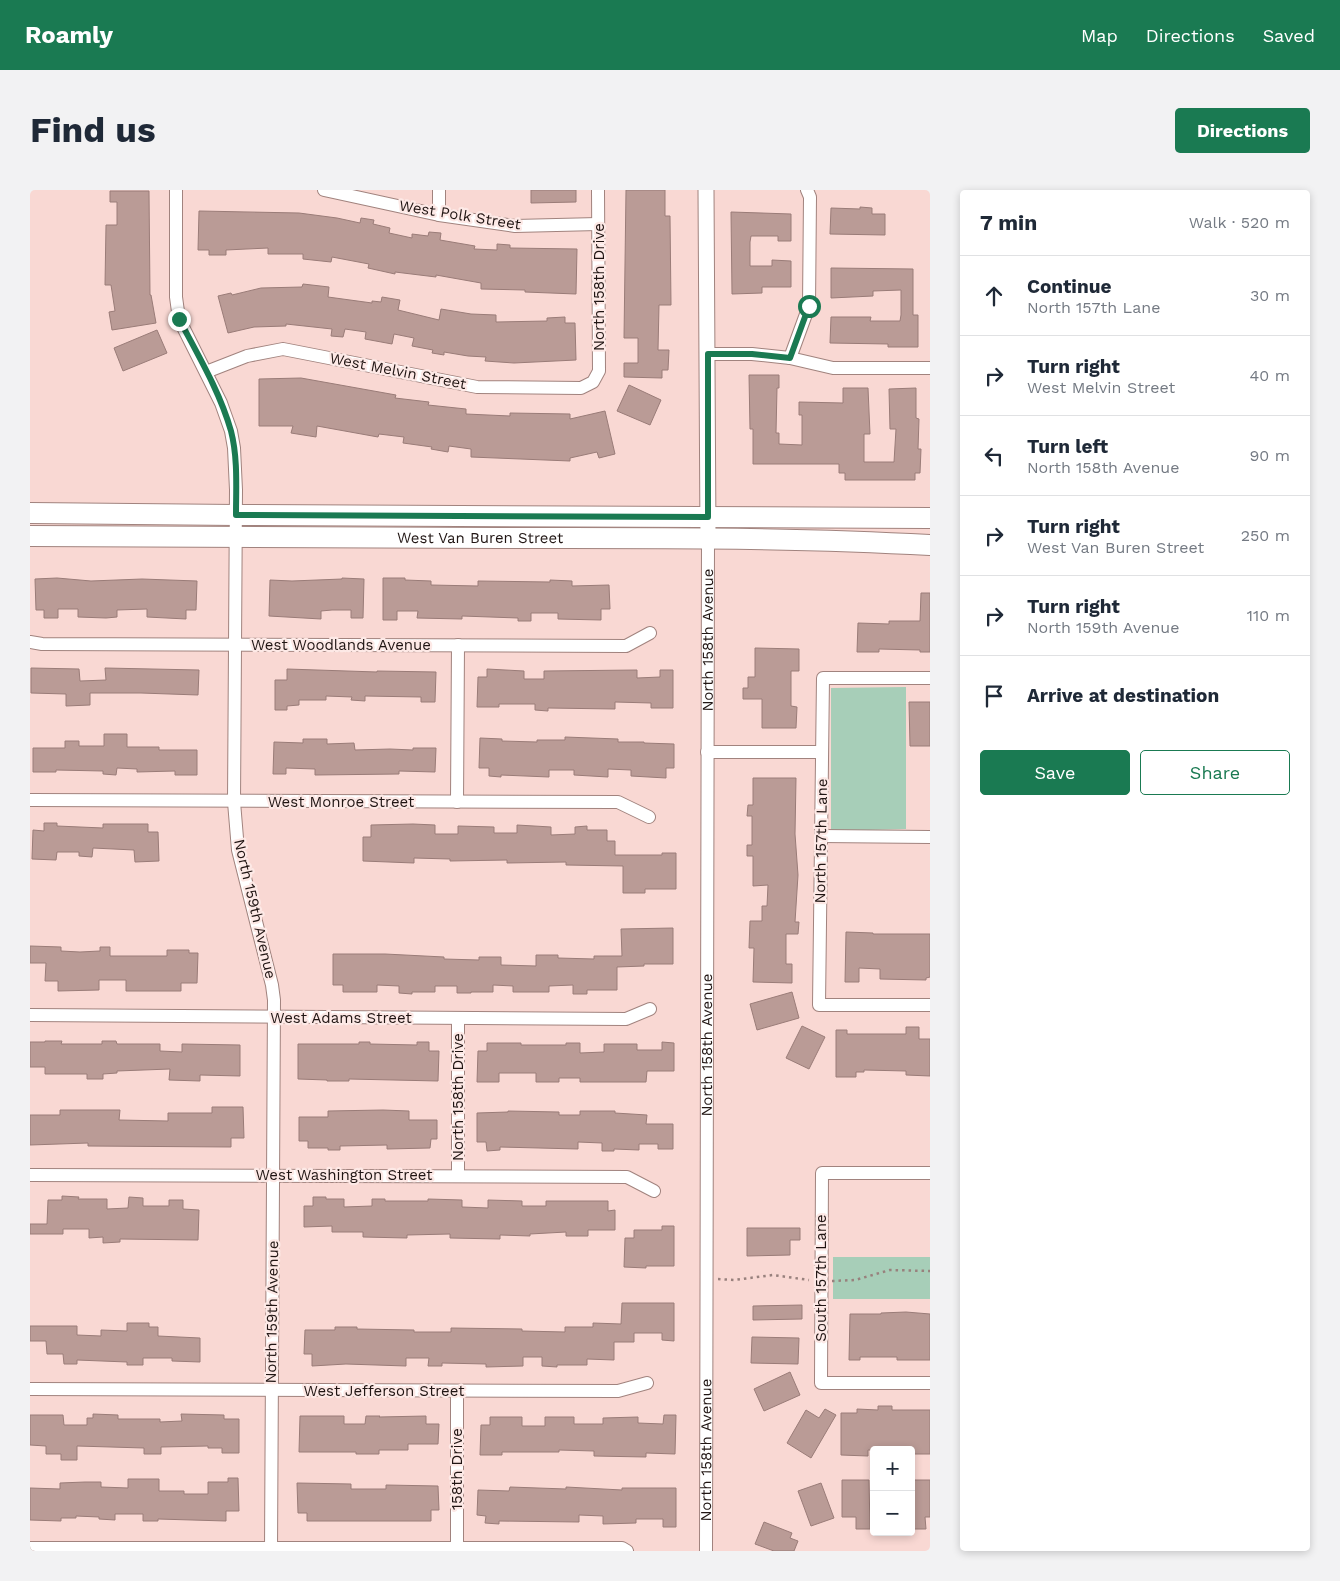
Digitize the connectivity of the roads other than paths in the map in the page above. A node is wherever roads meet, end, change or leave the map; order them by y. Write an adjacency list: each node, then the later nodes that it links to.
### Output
1 (176, 190): 12 (street, North 159th Avenue)
2 (324, 190): 7 (street, West Polk Street)
3 (439, 190): 7 (street)
4 (598, 190): 8 (street, North 158th Drive)
5 (706, 190): 9 (street)
6 (807, 190): 10 (street)
7 (439, 215): 8 (street, West Polk Street)
8 (598, 224): 13 (street, North 158th Drive)
9 (708, 354): 10 (street); 16 (street)
10 (790, 358): 11 (street)
11 (930, 368)
12 (206, 372): 13 (street, West Melvin Street); 15 (street, North 159th Avenue)
13 (593, 382)
14 (30, 513): 15 (main road, West Van Buren Street)
15 (236, 515): 16 (main road, West Van Buren Street); 19 (street, North 159th Avenue)
16 (708, 517): 17 (main road, West Van Buren Street); 20 (street)
17 (930, 518)
18 (30, 536): 19 (main road, West Van Buren Street)
19 (236, 538): 20 (main road, West Van Buren Street); 24 (street, North 159th Avenue)
20 (708, 538): 21 (main road, West Van Buren Street); 27 (street, North 158th Avenue)
21 (930, 546)
22 (650, 633): 25 (street, West Woodlands Avenue)
23 (30, 642): 24 (street, West Woodlands Avenue)
24 (235, 644): 25 (street, West Woodlands Avenue); 30 (street, North 159th Avenue)
25 (458, 645): 31 (street)
26 (930, 678): 28 (street, North 157th Lane)
27 (708, 752): 28 (street); 54 (street, North 158th Avenue)
28 (822, 752): 33 (street, North 157th Lane)
29 (30, 800): 30 (street, West Monroe Street)
30 (234, 802): 31 (street, West Monroe Street); 38 (street, North 159th Avenue)
31 (457, 802): 32 (street, West Monroe Street)
32 (648, 817)
33 (821, 836): 34 (street); 35 (street, North 157th Lane)
34 (930, 837)
35 (930, 1005)
36 (650, 1009): 39 (street, West Adams Street)
37 (30, 1015): 38 (street, West Adams Street)
38 (274, 1018): 39 (street, West Adams Street); 42 (street, North 159th Avenue)
39 (458, 1018): 43 (street, North 158th Drive)
40 (30, 1174): 42 (street, West Washington Street)
41 (930, 1174): 46 (street, South 157th Lane)
42 (274, 1175): 43 (street, West Washington Street); 48 (street, North 159th Avenue)
43 (458, 1176): 44 (street, West Washington Street)
44 (654, 1190)
45 (647, 1383): 49 (street, West Jefferson Street)
46 (930, 1383)
47 (30, 1389): 48 (street, West Jefferson Street)
48 (272, 1390): 49 (street, West Jefferson Street); 52 (street, North 159th Avenue)
49 (457, 1391): 51 (street, 158th Drive)
50 (30, 1548): 52 (street)
51 (457, 1548): 52 (street); 53 (street)
52 (271, 1549)
53 (627, 1551)
54 (706, 1551)

